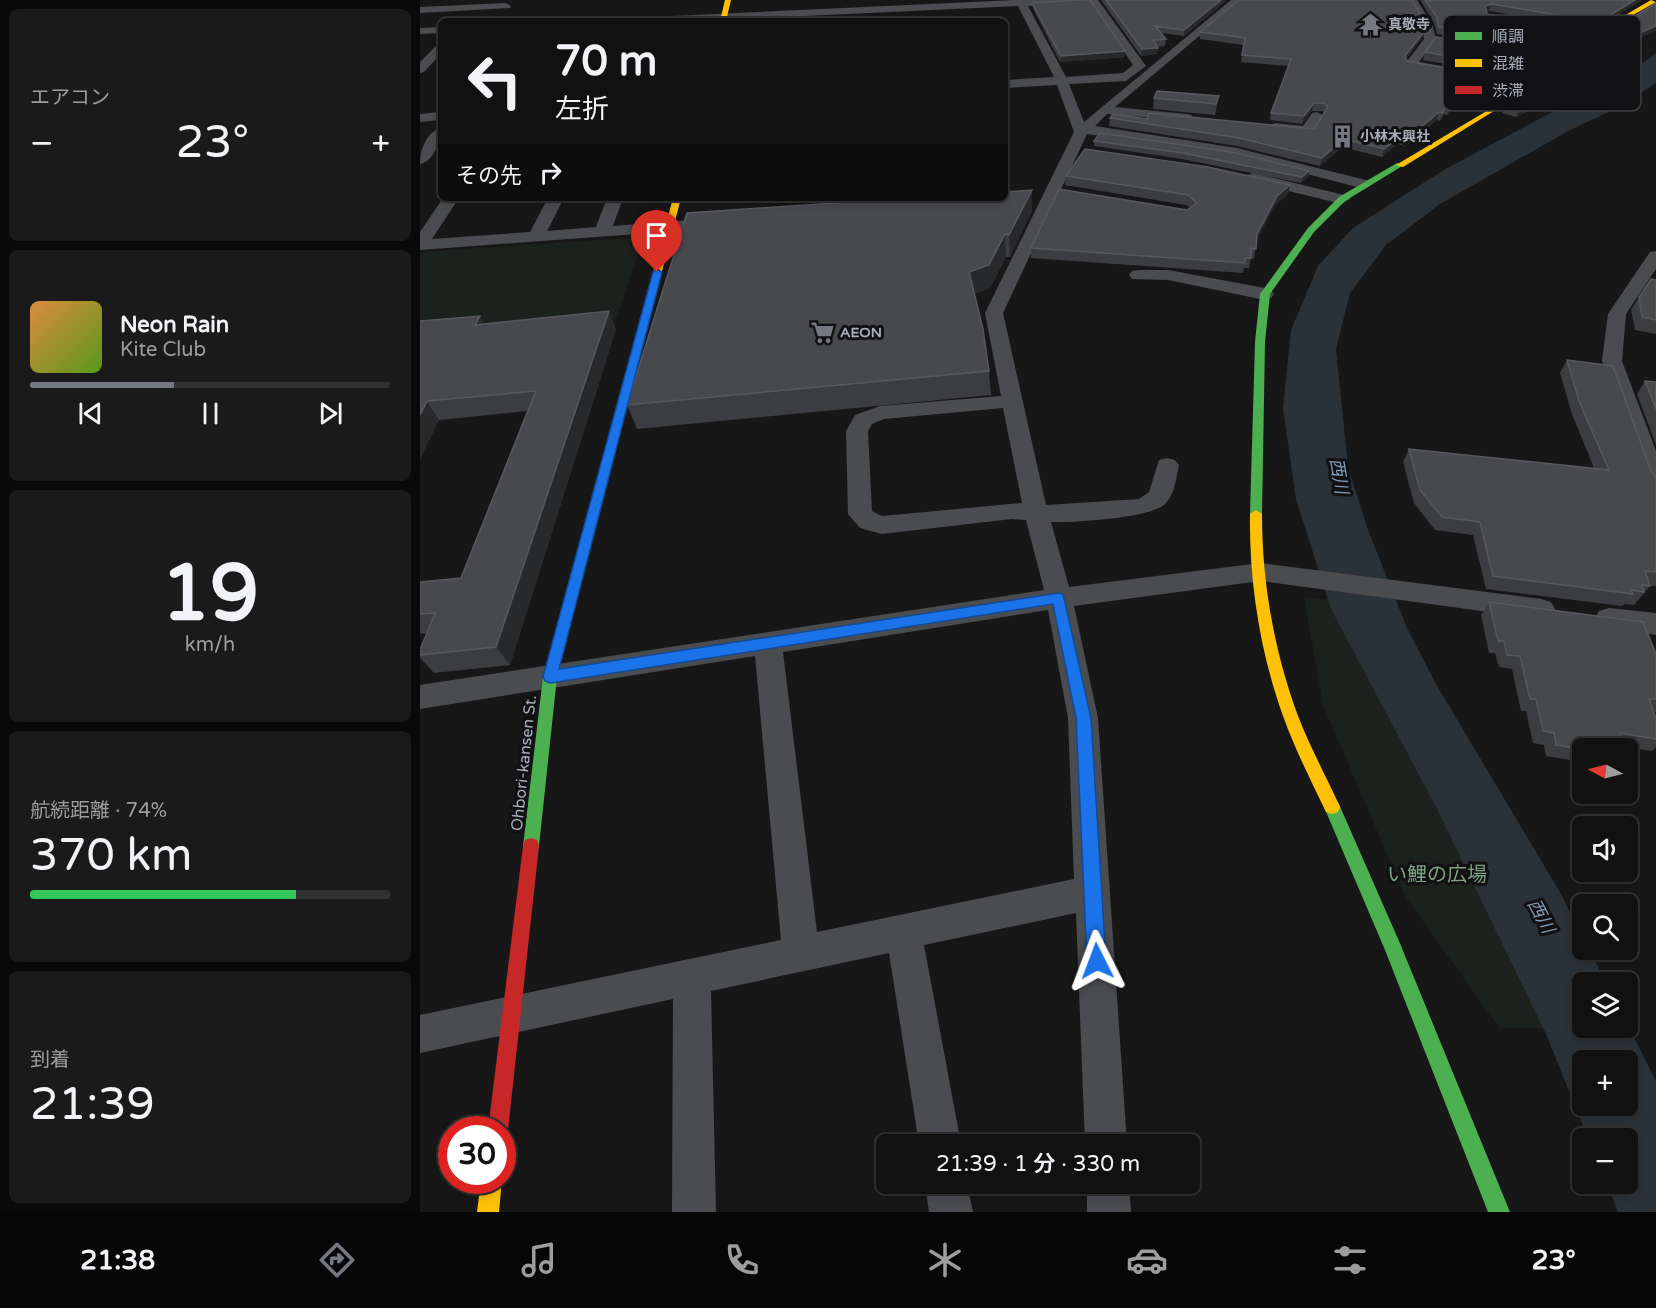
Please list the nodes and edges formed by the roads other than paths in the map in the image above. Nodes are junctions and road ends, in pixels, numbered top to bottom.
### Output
1 (728, 0) edge
2 (809, 0) edge
3 (1086, 0) edge
4 (1094, 0) edge
5 (1237, 0) edge
6 (1412, 0) edge
7 (1655, 0) edge
8 (1021, 2) edge
9 (945, 3) edge
10 (506, 6) dead end
11 (420, 10) edge
12 (878, 10) edge
13 (643, 15) edge
14 (1630, 15) edge
15 (807, 17) edge
16 (662, 18) edge
17 (723, 18) edge
18 (765, 18) edge
19 (950, 18) edge
20 (438, 30) edge
21 (420, 31) edge
22 (438, 49) edge
23 (420, 69) edge
24 (1443, 70) edge
25 (1134, 78) junction
26 (1061, 80) junction
27 (1008, 84) edge
28 (1104, 110) junction
29 (1490, 111) edge
30 (438, 116) edge
31 (1317, 116) edge
32 (420, 118) edge
33 (1204, 119) edge
34 (1260, 125) edge
35 (438, 136) edge
36 (1082, 141) junction
37 (420, 160) edge
38 (1233, 174) edge
39 (1365, 184) junction
40 (1342, 198) junction
41 (448, 201) edge
42 (554, 201) edge
43 (614, 201) edge
44 (676, 201) edge
45 (740, 222) edge
46 (669, 227) junction
47 (602, 232) junction
48 (536, 236) junction
49 (420, 244) edge
50 (1656, 256) edge
51 (1138, 275) dead end
52 (1265, 294) junction
53 (1012, 401) junction
54 (1167, 465) dead end
55 (1656, 483) edge
56 (1036, 513) junction
57 (1260, 572) junction
58 (1059, 598) junction
59 (1656, 624) edge
60 (768, 643) junction
61 (550, 677) junction
62 (420, 697) edge
63 (1094, 892) junction
64 (904, 932) junction
65 (801, 954) junction
66 (692, 977) junction
67 (512, 1015) junction
68 (420, 1034) edge
69 (500, 1116) edge
70 (938, 1134) edge
71 (1106, 1134) edge
72 (490, 1194) edge
73 (948, 1194) edge
74 (1108, 1194) edge
75 (488, 1212) edge
76 (694, 1212) edge
77 (951, 1212) edge
78 (1109, 1212) edge
79 (1499, 1212) edge

1 - 17 street
2 - 15 street
3 - 8 street
4 - 25 street
5 - 25 street
6 - 24 street
7 - 14 street
8 - 9 street
8 - 26 street
9 - 12 street
9 - 19 street
10 - 11 street
12 - 15 street
13 - 16 street
15 - 18 street
20 - 21 street
22 - 23 street
25 - 26 street
25 - 28 street
26 - 27 street
26 - 36 street
28 - 33 street
28 - 36 street
29 - 39 street
30 - 32 street
31 - 34 street
35 - 37 street
36 - 39 street
36 - 53 street
38 - 40 street
39 - 40 street
40 - 52 street
41 - 49 street
42 - 48 street
43 - 47 street
44 - 46 street, Ohbori-kansen St.
45 - 46 street
46 - 47 street
46 - 61 street, Ohbori-kansen St.
47 - 48 street
48 - 49 street
50 - 55 street
51 - 52 street
52 - 57 street
53 - 56 street
53 - 56 street
54 - 56 street
56 - 58 street
57 - 58 street
57 - 59 street
57 - 79 street
58 - 60 street
58 - 63 street
60 - 61 street
60 - 65 street
61 - 62 street
61 - 67 street, Ohbori-kansen St.
63 - 64 street
63 - 71 street
64 - 65 street
64 - 70 street
65 - 66 street
66 - 67 street
66 - 76 street
67 - 68 street
67 - 69 street, Ohbori-kansen St.
72 - 75 street
73 - 77 street
74 - 78 street

